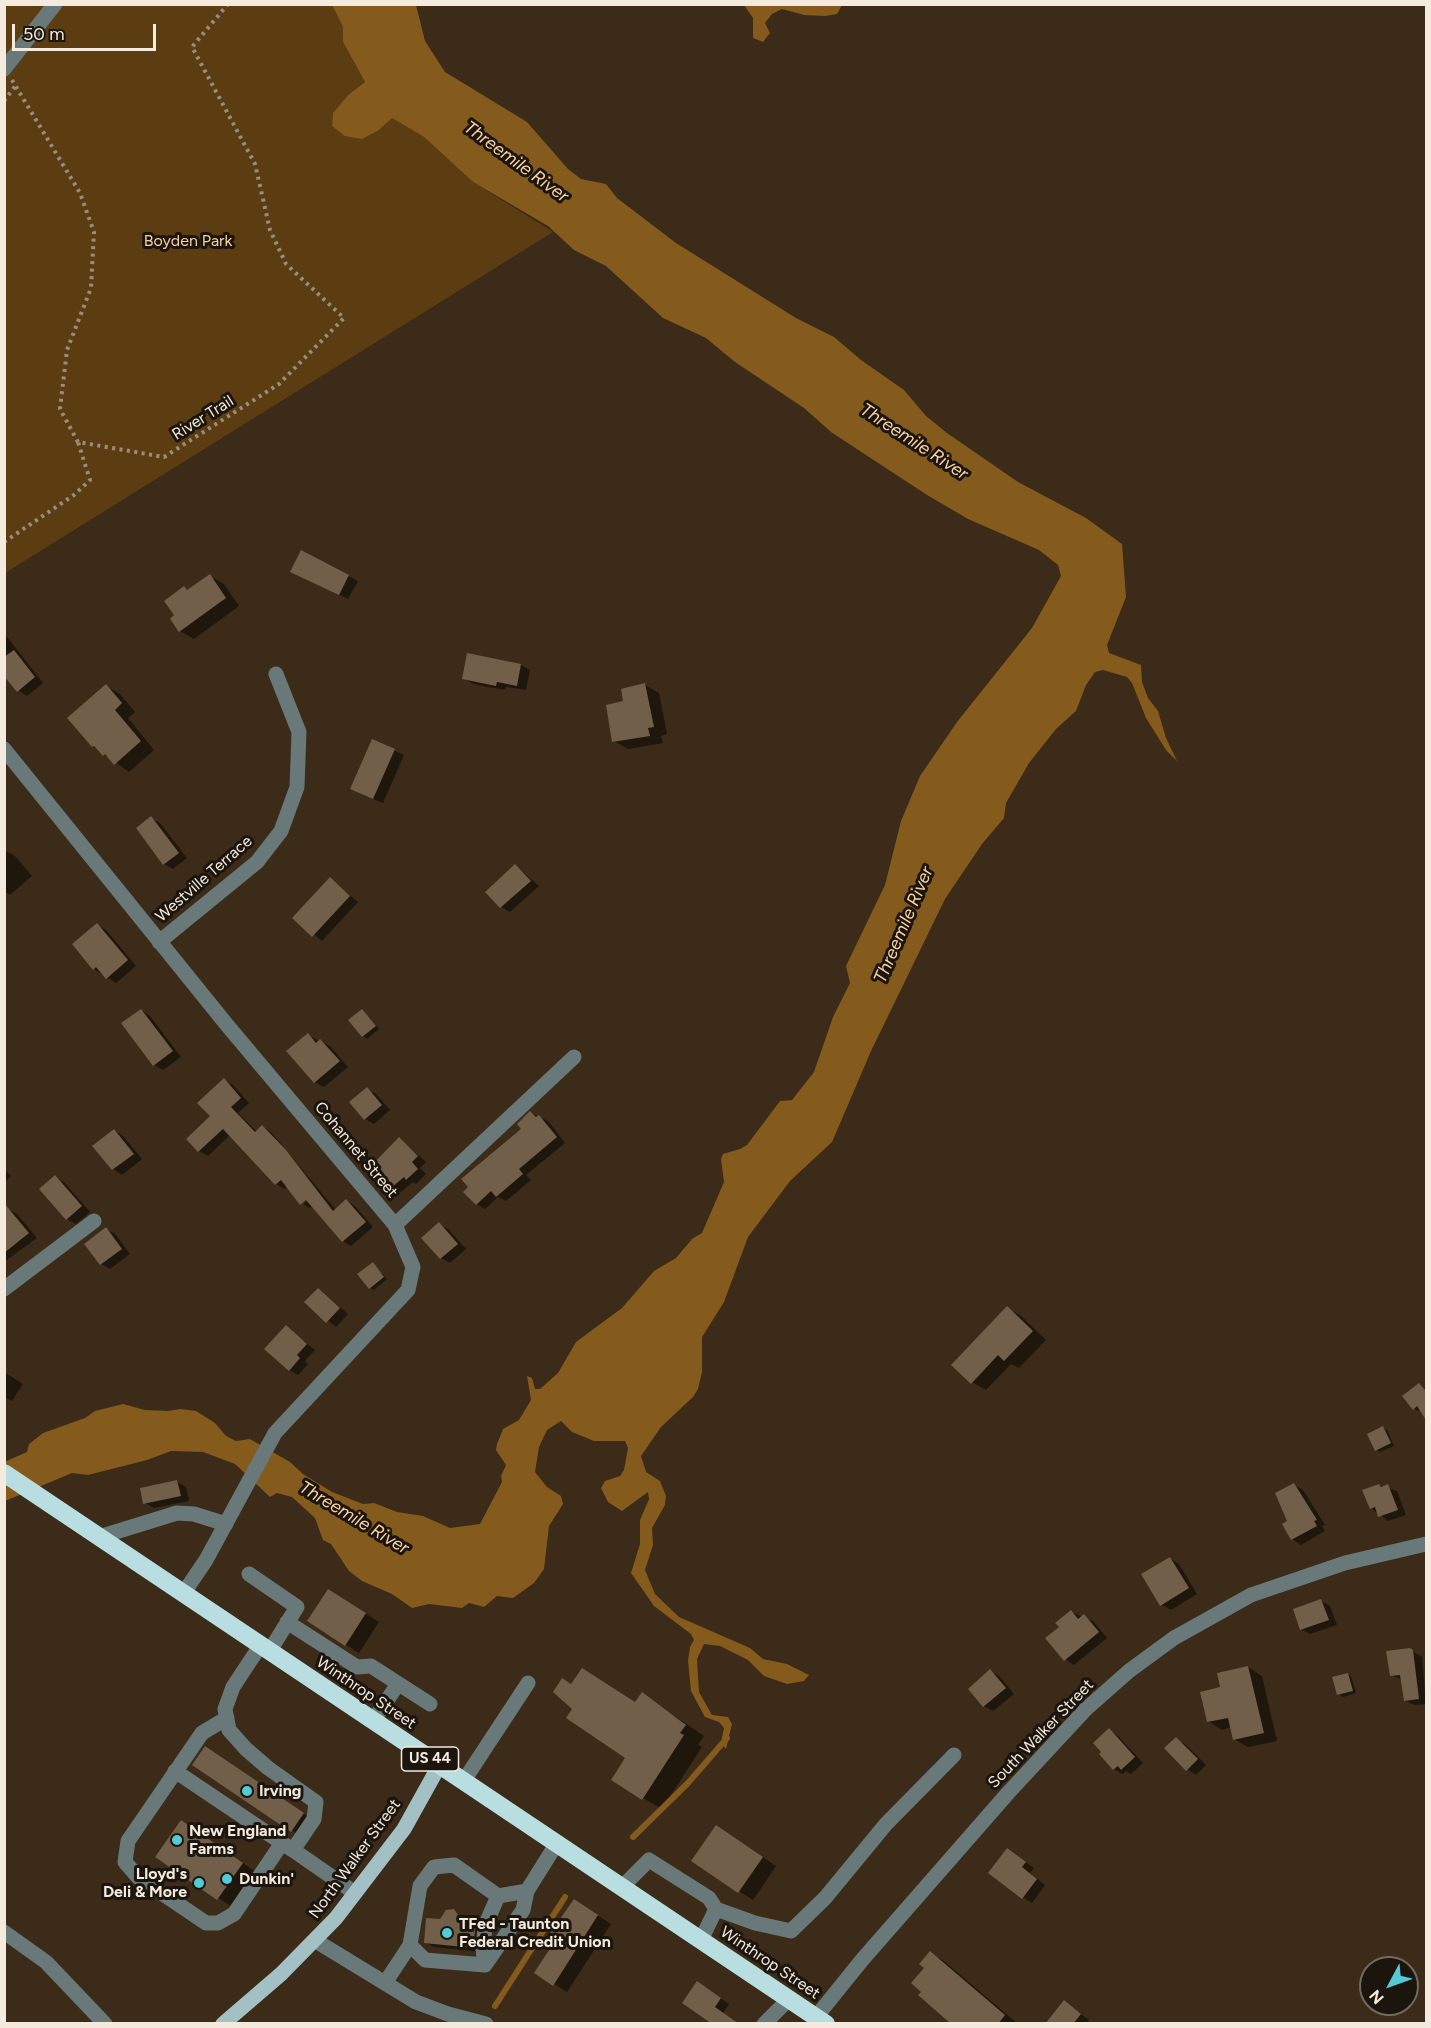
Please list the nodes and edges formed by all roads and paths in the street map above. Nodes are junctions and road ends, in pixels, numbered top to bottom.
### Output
1 (55, 4) edge
2 (228, 4) edge
3 (5, 69) edge
4 (16, 85) junction
5 (4, 101) edge
6 (78, 442) junction
7 (4, 542) edge
8 (276, 674) dead end
9 (4, 749) edge
10 (159, 942) junction
11 (574, 1057) dead end
12 (94, 1221) dead end
13 (395, 1225) junction
14 (4, 1289) edge
15 (4, 1473) edge
16 (226, 1524) junction
17 (99, 1537) junction
18 (1426, 1544) edge
19 (249, 1574) dead end
20 (183, 1594) junction
21 (287, 1622) junction
22 (264, 1648) junction
23 (528, 1683) dead end
24 (398, 1684) junction
25 (430, 1704) dead end
26 (227, 1718) junction
27 (373, 1721) junction
28 (954, 1755) dead end
29 (439, 1766) junction
30 (175, 1771) junction
31 (463, 1782) junction
32 (557, 1843) junction
33 (288, 1847) junction
34 (622, 1887) junction
35 (527, 1891) junction
36 (355, 1893) junction
37 (498, 1896) junction
38 (716, 1909) junction
39 (4, 1932) edge
40 (701, 1940) junction
41 (316, 1941) junction
42 (410, 1945) junction
43 (485, 1965) junction
44 (385, 1983) junction
45 (789, 1999) junction
46 (821, 2020) edge
47 (105, 2024) edge
48 (224, 2024) edge
49 (486, 2024) edge
50 (764, 2024) edge

1 - 3 street
2 - 6 path, River Trail
3 - 4 path
4 - 5 path
4 - 6 path
6 - 7 path
8 - 10 street, Westville Terrace
9 - 10 street, Cohannet Street
10 - 13 street, Cohannet Street
11 - 13 street
12 - 14 street
13 - 16 street, Cohannet Street
15 - 17 highway, Winthrop Street / US 44
16 - 17 street
16 - 20 street, Cohannet Street
17 - 20 highway, Winthrop Street / US 44
18 - 46 street, South Walker Street
19 - 21 street
20 - 22 highway, Winthrop Street / US 44
21 - 22 street
21 - 24 street
22 - 26 street
22 - 27 highway, Winthrop Street / US 44
23 - 31 street
24 - 25 street
24 - 27 street
26 - 30 street
26 - 33 street
27 - 29 highway, Winthrop Street / US 44
28 - 38 street
29 - 31 highway, Winthrop Street / US 44
29 - 36 main road, North Walker Street
30 - 33 street
30 - 33 street
31 - 32 highway, Winthrop Street / US 44
32 - 34 highway, Winthrop Street / US 44
32 - 35 street
33 - 36 street
34 - 38 street
34 - 40 highway, Winthrop Street / US 44
35 - 37 street
35 - 43 street
36 - 41 main road, North Walker Street
37 - 42 street
37 - 43 street
38 - 40 street
39 - 47 street
40 - 45 highway, Winthrop Street / US 44
41 - 44 street, North Walker Street
41 - 48 main road, North Walker Street
42 - 43 street
42 - 44 street
44 - 49 street, North Walker Street
45 - 46 highway, Winthrop Street / US 44
45 - 50 street

